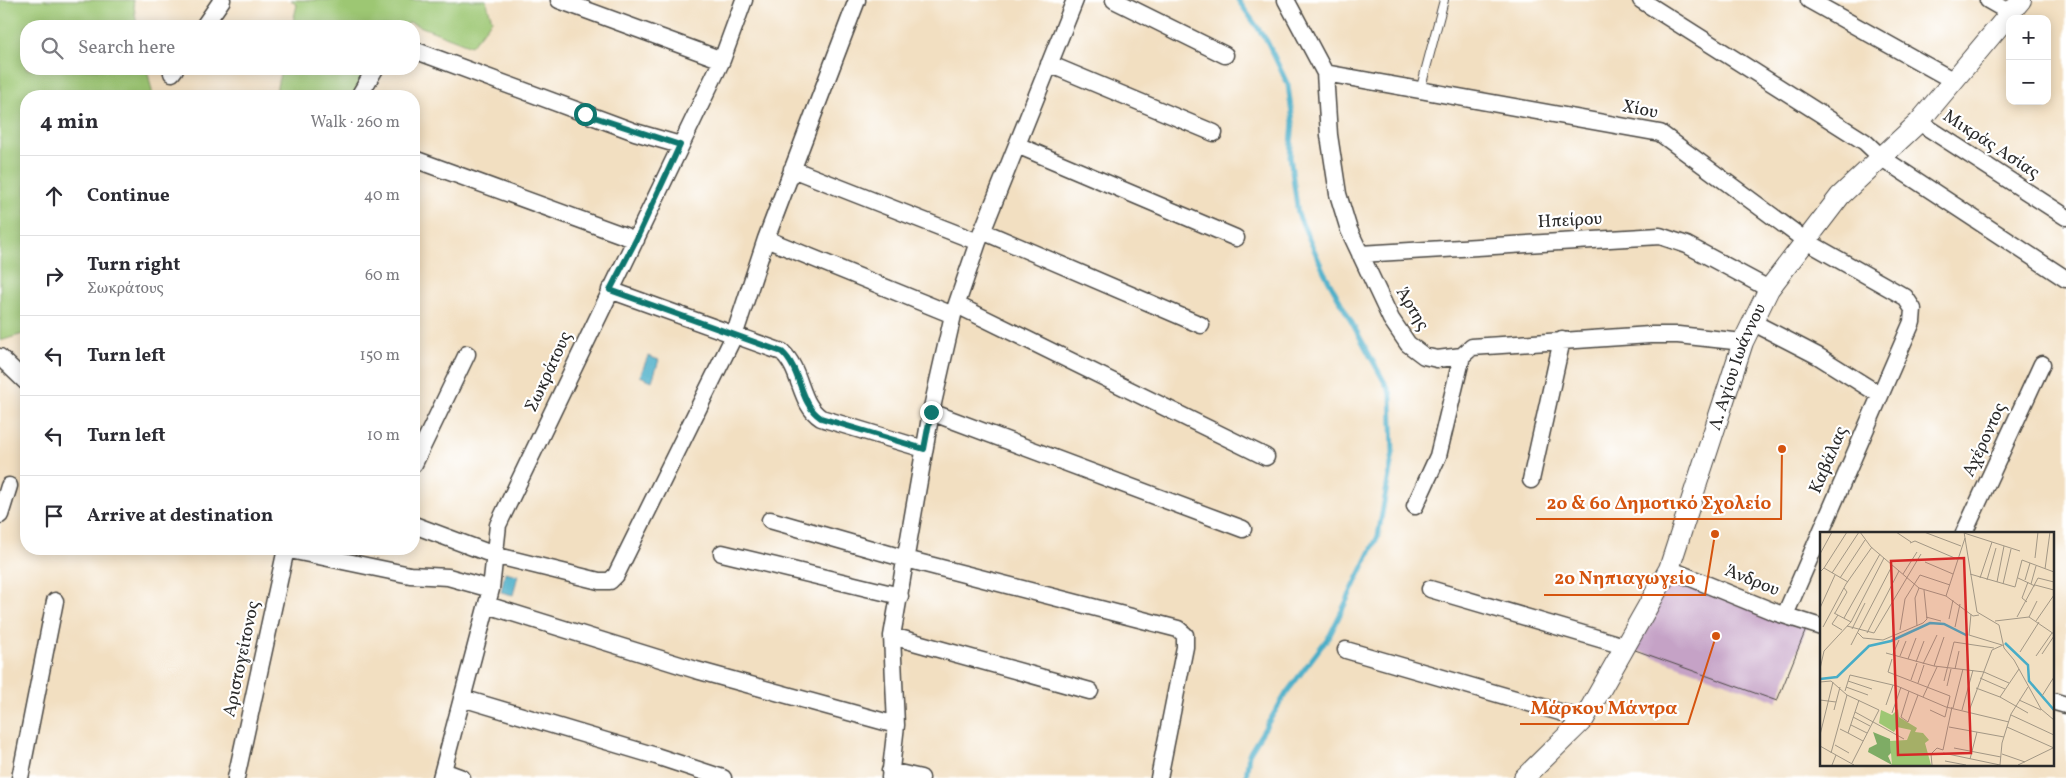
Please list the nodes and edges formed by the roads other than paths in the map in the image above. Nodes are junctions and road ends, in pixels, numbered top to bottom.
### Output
1 (222, 0) edge
2 (559, 0) edge
3 (744, 0) edge
4 (858, 0) edge
5 (1075, 0) edge
6 (1114, 0) edge
7 (1286, 0) edge
8 (1444, 0) edge
9 (1641, 0) edge
10 (1808, 0) edge
11 (1988, 0) edge
12 (2015, 6) edge
13 (208, 20) edge
14 (420, 52) edge
15 (1225, 55) dead end
16 (722, 60) junction
17 (1049, 64) junction
18 (1325, 72) junction
19 (372, 75) edge
20 (1954, 81) junction
21 (363, 90) edge
22 (1420, 91) junction
23 (1919, 122) junction
24 (1214, 133) dead end
25 (680, 145) junction
26 (1017, 145) junction
27 (1882, 158) junction
28 (420, 161) edge
29 (792, 169) junction
30 (2066, 217) edge
31 (980, 237) junction
32 (1236, 238) dead end
33 (766, 239) junction
34 (636, 240) junction
35 (1806, 240) junction
36 (1360, 254) junction
37 (2066, 279) edge
38 (1769, 289) junction
39 (610, 290) junction
40 (955, 310) junction
41 (1752, 322) junction
42 (1912, 322) joint
43 (1200, 325) dead end
44 (734, 336) junction
45 (1562, 340) junction
46 (1743, 342) junction
47 (467, 354) dead end
48 (1462, 356) junction
49 (4, 360) edge
50 (2042, 364) dead end
51 (20, 376) edge
52 (1880, 395) junction
53 (931, 412) junction
54 (924, 449) junction
55 (420, 452) edge
56 (1266, 456) dead end
57 (1531, 480) dead end
58 (9, 486) dead end
59 (1415, 506) dead end
60 (0, 515) edge
61 (770, 520) dead end
62 (420, 527) edge
63 (1243, 529) dead end
64 (1821, 532) edge
65 (1964, 532) edge
66 (1820, 534) edge
67 (722, 552) dead end
68 (285, 555) edge
69 (315, 555) edge
70 (494, 555) junction
71 (906, 558) junction
72 (1669, 570) junction
73 (491, 589) junction
74 (1430, 589) dead end
75 (900, 596) junction
76 (55, 601) dead end
77 (487, 605) junction
78 (1785, 615) junction
79 (1820, 627) edge
80 (892, 636) junction
81 (1624, 646) junction
82 (1346, 650) dead end
83 (1090, 691) dead end
84 (462, 698) junction
85 (1584, 719) junction
86 (896, 725) junction
87 (890, 774) edge
88 (442, 775) edge
89 (20, 778) edge
90 (236, 778) edge
91 (462, 778) edge
92 (722, 778) edge
93 (921, 778) edge
94 (1159, 778) edge
95 (1524, 778) edge

1 - 13 street
2 - 16 street
3 - 16 street, Σωκράτους
4 - 29 street
5 - 17 street
6 - 15 street
7 - 18 street, Άρτης
8 - 22 lane
9 - 27 street
10 - 20 street
11 - 12 street
12 - 20 street, Λ. Αγίου Ιωάννου
14 - 25 street
16 - 25 street, Σωκράτους
17 - 24 street
17 - 26 street
18 - 22 street, Χίου
18 - 36 street, Άρτης
19 - 21 street
20 - 23 street, Λ. Αγίου Ιωάννου
22 - 35 street, Χίου
23 - 27 street, Λ. Αγίου Ιωάννου
23 - 30 street, Μικράς Ασίας
25 - 34 street, Σωκράτους
26 - 31 street
26 - 32 street
27 - 35 street, Λ. Αγίου Ιωάννου
27 - 37 street
28 - 34 street
29 - 31 street
29 - 33 street
31 - 40 street
31 - 43 street
33 - 40 street
33 - 44 street
34 - 39 street, Σωκράτους
35 - 38 street, Λ. Αγίου Ιωάννου
35 - 42 street, Χίου
36 - 38 street, Ηπείρου
36 - 48 street, Άρτης
38 - 41 street, Λ. Αγίου Ιωάννου
39 - 44 street
39 - 70 street, Σωκράτους
40 - 53 street
40 - 56 street
41 - 46 street, Λ. Αγίου Ιωάννου
41 - 52 street
42 - 52 street, Καβάλας
44 - 54 street
44 - 70 street
45 - 46 street, Άρτης
45 - 48 street, Άρτης
45 - 57 street
46 - 72 street, Λ. Αγίου Ιωάννου
47 - 55 street
48 - 59 street
49 - 51 street
50 - 65 street, Αχέροντος
52 - 64 street, Καβάλας
53 - 54 street
53 - 63 street
54 - 71 street
58 - 60 street
61 - 71 street
62 - 70 street
66 - 78 street, Καβάλας
67 - 75 street
68 - 90 street, Αριστογείτονος
69 - 73 street
70 - 73 street, Σωκράτους
71 - 75 street
71 - 94 street
72 - 78 street, Άνδρου
72 - 81 street, Λ. Αγίου Ιωάννου
73 - 77 street, Σωκράτους
74 - 81 street
75 - 80 street
76 - 89 street
77 - 84 street, Σωκράτους
77 - 86 street
78 - 79 street, Άνδρου
80 - 83 street
80 - 86 street
81 - 85 street, Λ. Αγίου Ιωάννου
82 - 85 street
84 - 88 street, Σωκράτους
84 - 92 street
85 - 95 street, Λ. Αγίου Ιωάννου
86 - 87 street
87 - 93 street
88 - 91 street

